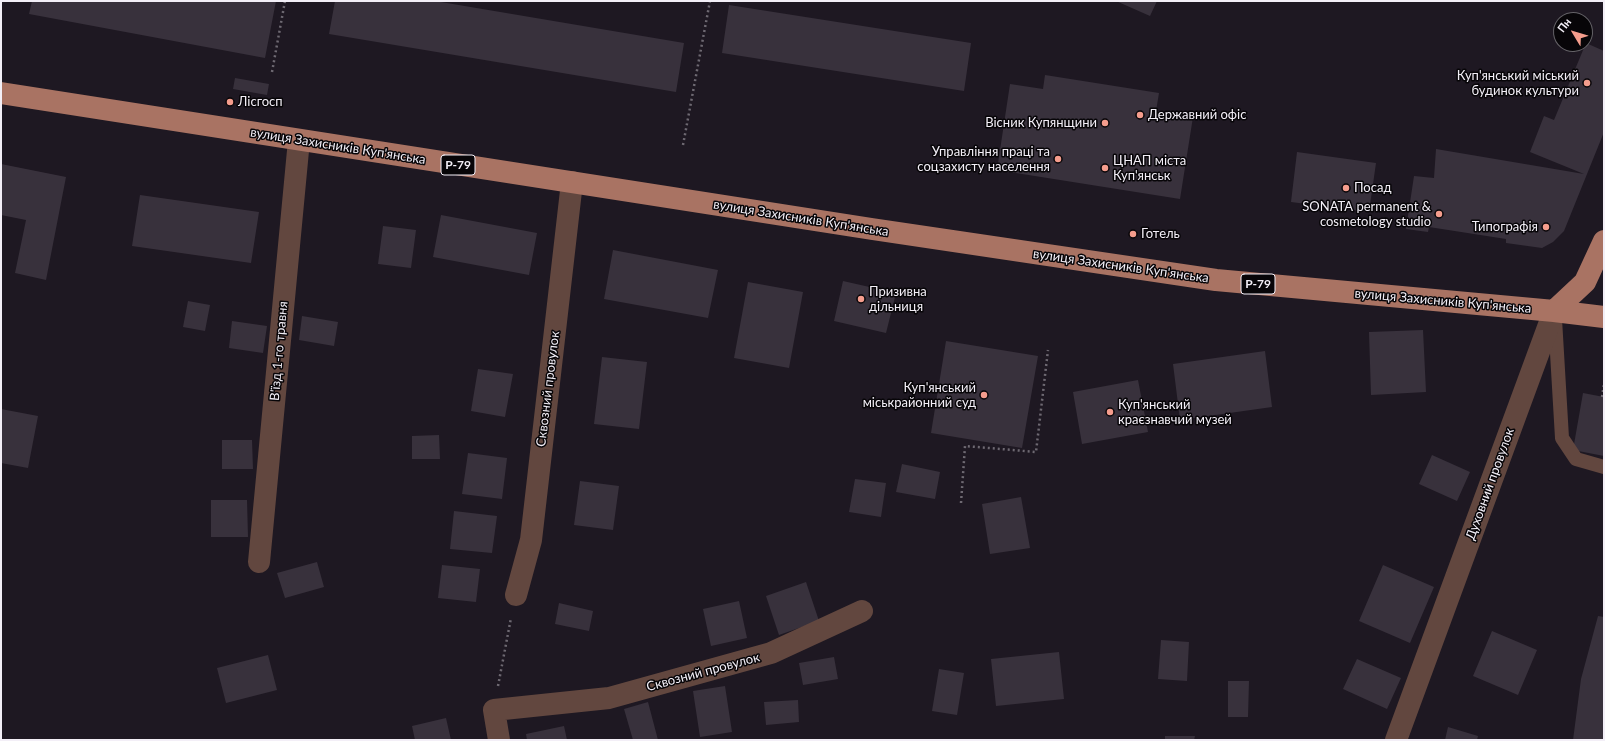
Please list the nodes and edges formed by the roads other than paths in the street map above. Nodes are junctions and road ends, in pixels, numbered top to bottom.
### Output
1 (1, 93) edge
2 (299, 140) junction
3 (572, 182) junction
4 (1604, 241) edge
5 (1554, 311) junction
6 (1604, 317) edge
7 (1604, 467) edge
8 (260, 562) dead end
9 (516, 594) road end
10 (862, 611) dead end
11 (499, 740) edge
12 (1396, 740) edge

1 - 2 main road, вулиця Захисників Куп'янська / Р-79
2 - 3 main road, вулиця Захисників Куп'янська / Р-79
2 - 8 street, В'їзд 1-го травня
3 - 5 main road, вулиця Захисників Куп'янська / Р-79
3 - 9 street, Сквозний провулок
4 - 5 main road, Духовний провулок
5 - 6 main road, вулиця Захисників Куп'янська / Р-79
5 - 7 lane
5 - 12 street, Духовний провулок
10 - 11 street, Сквозний провулок

